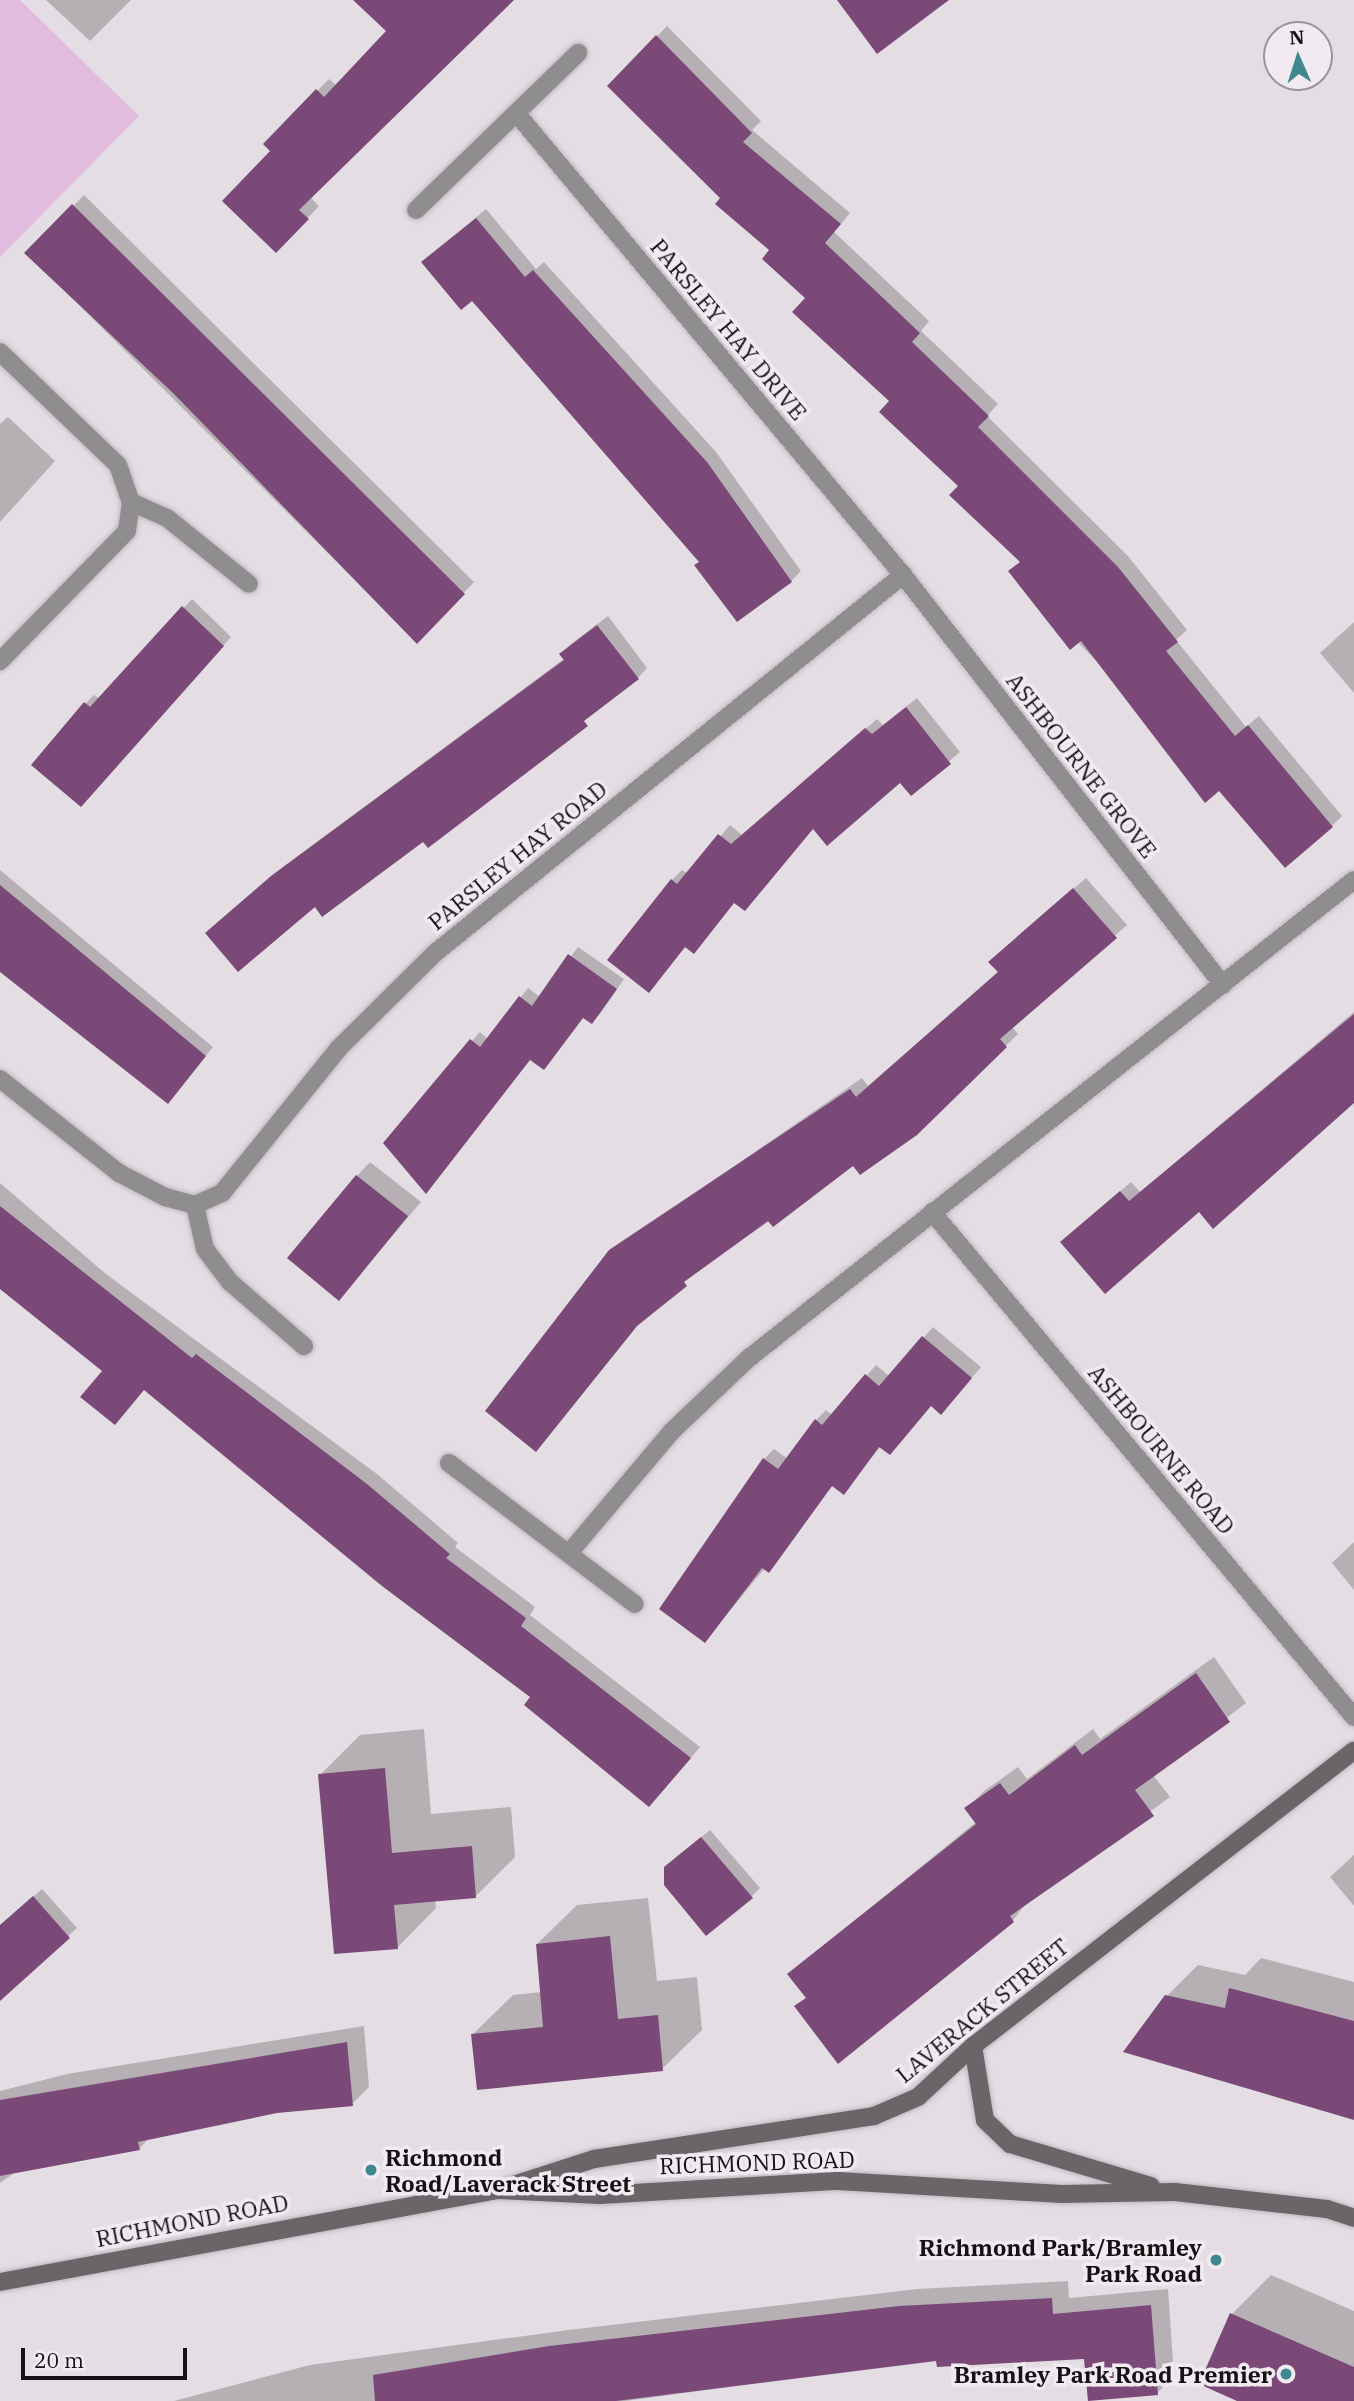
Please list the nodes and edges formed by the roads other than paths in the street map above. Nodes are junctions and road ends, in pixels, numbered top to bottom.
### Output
1 (578, 54) dead end
2 (517, 114) junction
3 (416, 210) dead end
4 (0, 352) edge
5 (131, 502) junction
6 (903, 575) junction
7 (249, 584) dead end
8 (0, 661) edge
9 (1354, 880) edge
10 (1223, 985) junction
11 (0, 1079) edge
12 (195, 1205) junction
13 (932, 1212) junction
14 (304, 1346) dead end
15 (449, 1463) dead end
16 (569, 1553) junction
17 (635, 1604) dead end
18 (1354, 1717) edge
19 (1354, 1749) edge
20 (973, 2046) junction
21 (497, 2190) junction
22 (1175, 2192) junction
23 (1354, 2218) edge
24 (0, 2282) edge

1 - 2 street
2 - 3 street
2 - 6 street, PARSLEY HAY DRIVE
4 - 5 street
5 - 7 street
5 - 8 street
6 - 10 street, ASHBOURNE GROVE
6 - 12 street, PARSLEY HAY ROAD
9 - 10 street
10 - 13 street
11 - 12 street
12 - 14 street
13 - 16 street
13 - 18 street, ASHBOURNE ROAD
15 - 16 street
16 - 17 street
19 - 20 main road, LAVERACK STREET
20 - 21 main road, LAVERACK STREET
20 - 22 main road
21 - 22 main road, RICHMOND ROAD
21 - 24 main road, RICHMOND ROAD
22 - 23 main road, RICHMOND ROAD

